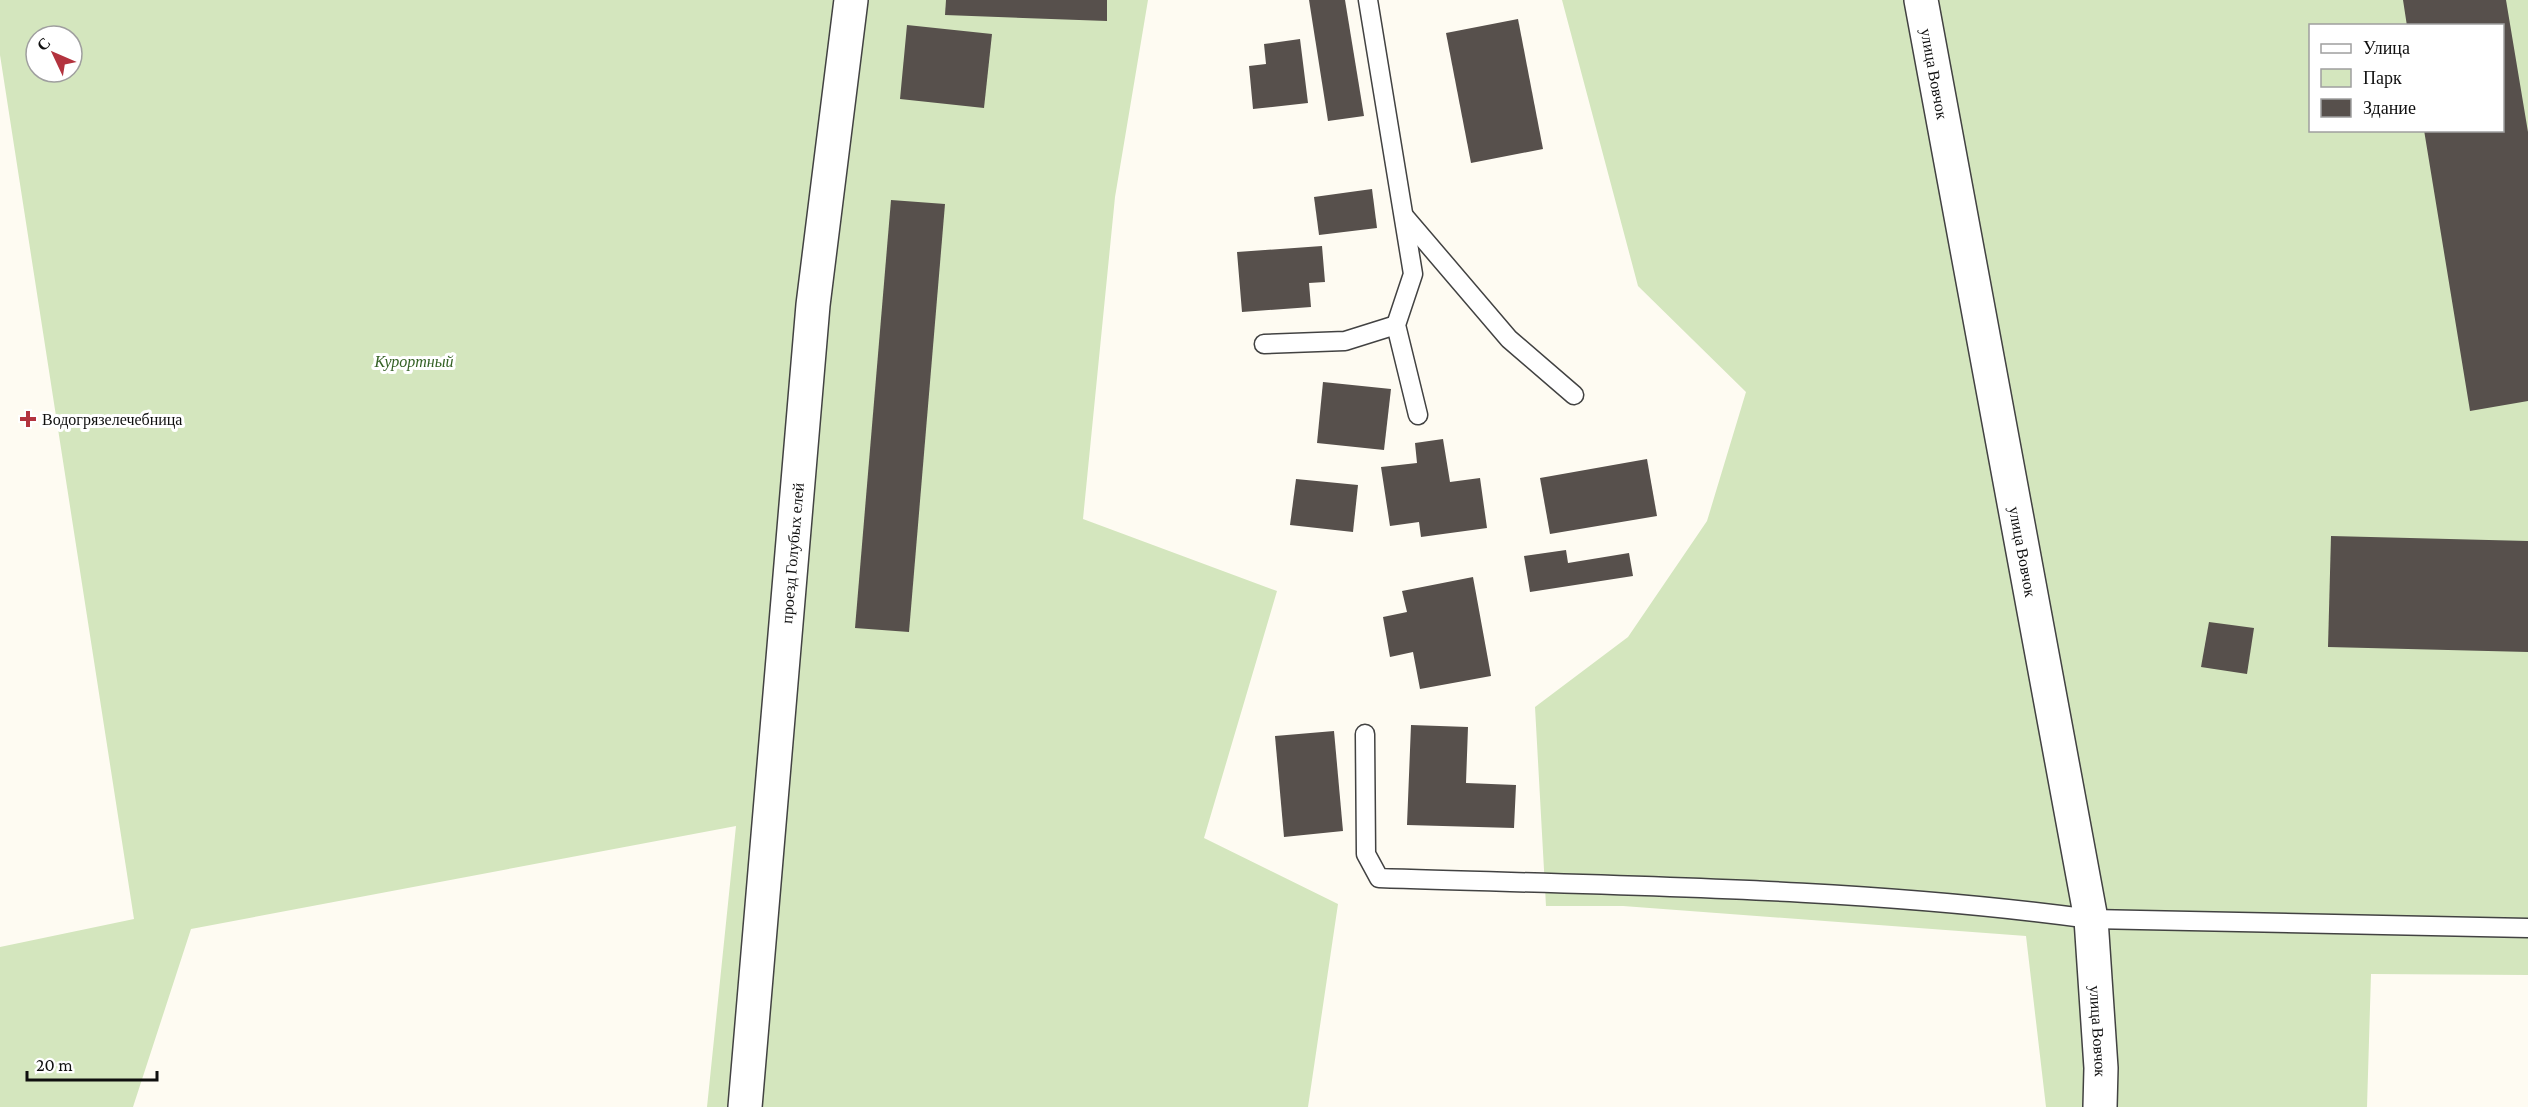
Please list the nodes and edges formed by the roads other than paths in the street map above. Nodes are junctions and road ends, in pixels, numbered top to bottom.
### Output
1 (850, 0) edge
2 (1368, 0) edge
3 (1921, 0) edge
4 (1403, 215) junction
5 (1396, 325) junction
6 (1264, 344) dead end
7 (1574, 395) dead end
8 (1418, 415) dead end
9 (1365, 734) dead end
10 (2091, 919) junction
11 (2528, 928) edge
12 (745, 1107) edge
13 (2100, 1107) edge

1 - 12 street, проезд Голубых елей
2 - 4 lane
3 - 10 street, улица Вовчок
4 - 5 lane
4 - 7 lane
5 - 6 lane
5 - 8 lane
9 - 10 lane
10 - 11 lane
10 - 13 street, улица Вовчок

